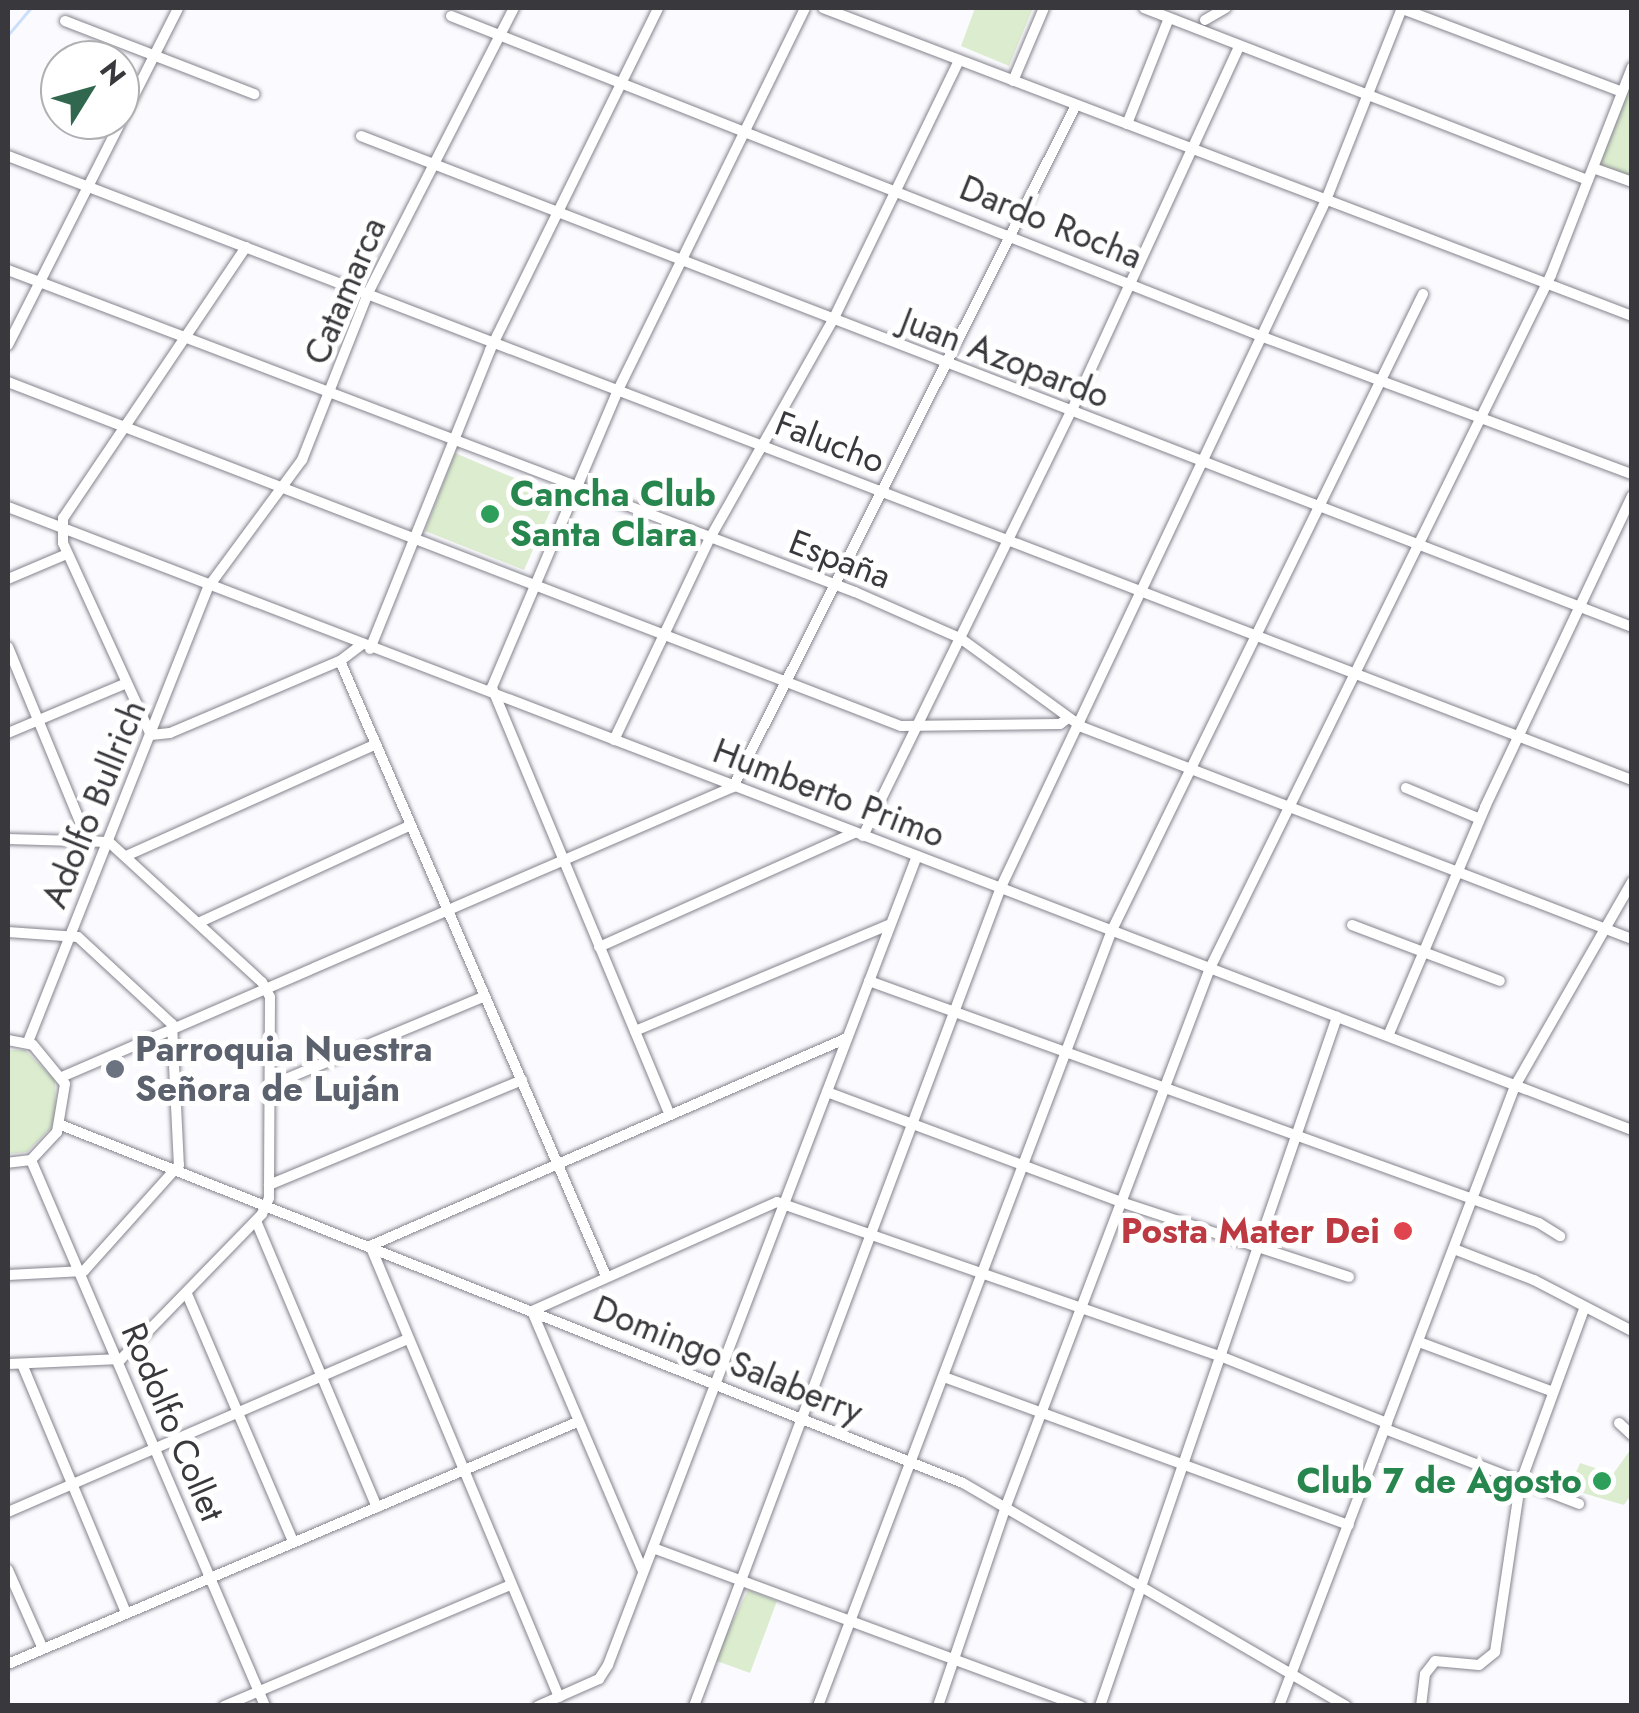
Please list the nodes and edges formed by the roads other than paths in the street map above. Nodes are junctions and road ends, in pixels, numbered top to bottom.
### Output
1 (178, 8) edge
2 (514, 8) edge
3 (658, 8) edge
4 (806, 8) edge
5 (823, 8) edge
6 (1044, 8) edge
7 (1144, 8) edge
8 (1226, 8) edge
9 (1401, 8) edge
10 (451, 16) dead end
11 (1169, 18) junction
12 (1203, 19) edge
13 (65, 21) dead end
14 (500, 37) junction
15 (1239, 46) junction
16 (153, 57) junction
17 (959, 60) junction
18 (1632, 67) edge
19 (1013, 81) junction
20 (620, 85) junction
21 (1622, 92) junction
22 (254, 94) dead end
23 (1368, 95) junction
24 (1076, 106) junction
25 (1127, 124) junction
26 (744, 133) junction
27 (361, 136) dead end
28 (1194, 150) junction
29 (8, 156) edge
30 (434, 164) junction
31 (1591, 174) junction
32 (1632, 182) edge
33 (88, 187) junction
34 (896, 189) junction
35 (1326, 200) junction
36 (558, 213) junction
37 (1010, 235) junction
38 (246, 248) junction
39 (681, 260) junction
40 (8, 270) edge
41 (38, 282) junction
42 (1546, 283) junction
43 (1131, 284) junction
44 (368, 293) junction
45 (1423, 294) dead end
46 (1632, 316) edge
47 (833, 320) junction
48 (1263, 337) junction
49 (183, 338) junction
50 (494, 342) junction
51 (8, 345) edge
52 (946, 364) junction
53 (1378, 377) junction
54 (8, 382) edge
55 (618, 390) junction
56 (332, 394) junction
57 (1071, 412) junction
58 (1480, 415) junction
59 (123, 427) junction
60 (454, 440) junction
61 (762, 446) junction
62 (1201, 464) junction
63 (1632, 474) edge
64 (283, 488) junction
65 (574, 488) junction
66 (883, 492) junction
67 (1632, 496) edge
68 (1314, 506) junction
69 (8, 508) edge
70 (61, 528) junction
71 (710, 538) junction
72 (415, 539) junction
73 (1008, 540) junction
74 (1418, 546) junction
75 (66, 554) junction
76 (8, 579) edge
77 (533, 585) junction
78 (210, 586) junction
79 (836, 586) junction
80 (1142, 591) junction
81 (1577, 607) junction
82 (1632, 627) edge
83 (1252, 634) junction
84 (664, 636) junction
85 (960, 638) junction
86 (8, 647) edge
87 (365, 647) junction
88 (340, 661) junction
89 (1354, 674) junction
90 (789, 683) junction
91 (122, 685) junction
92 (492, 694) junction
93 (39, 720) junction
94 (1073, 721) junction
95 (915, 729) junction
96 (8, 733) edge
97 (151, 735) junction
98 (1517, 738) junction
99 (614, 740) junction
100 (376, 744) junction
101 (1188, 767) junction
102 (1632, 780) edge
103 (733, 787) junction
104 (1406, 788) dead end
105 (1289, 806) junction
106 (1480, 819) junction
107 (412, 825) junction
108 (858, 835) junction
109 (8, 839) edge
110 (87, 839) junction
111 (109, 842) junction
112 (126, 856) junction
113 (917, 856) junction
114 (564, 863) junction
115 (1458, 871) junction
116 (1632, 882) edge
117 (1001, 887) junction
118 (450, 912) junction
119 (198, 922) junction
120 (1352, 924) dead end
121 (889, 926) junction
122 (1112, 930) junction
123 (1608, 930) junction
124 (8, 932) edge
125 (72, 934) junction
126 (1632, 939) edge
127 (598, 947) junction
128 (1423, 952) junction
129 (1210, 968) junction
130 (870, 981) junction
131 (1500, 981) dead end
132 (267, 989) junction
133 (485, 996) junction
134 (955, 1014) junction
135 (1337, 1017) junction
136 (175, 1028) junction
137 (635, 1031) junction
138 (1388, 1036) junction
139 (847, 1038) junction
140 (8, 1040) edge
141 (28, 1042) junction
142 (1065, 1053) junction
143 (64, 1076) junction
144 (522, 1080) junction
145 (269, 1086) junction
146 (1516, 1086) junction
147 (1164, 1088) junction
148 (826, 1092) junction
149 (669, 1113) junction
150 (61, 1125) junction
151 (912, 1126) junction
152 (1632, 1130) edge
153 (1296, 1136) junction
154 (30, 1160) junction
155 (556, 1162) junction
156 (8, 1163) edge
157 (1022, 1165) junction
158 (177, 1171) junction
159 (269, 1185) junction
160 (1472, 1201) junction
161 (786, 1202) junction
162 (1121, 1202) junction
163 (267, 1206) junction
164 (256, 1220) junction
165 (873, 1233) junction
166 (1560, 1236) dead end
167 (370, 1246) junction
168 (1257, 1249) junction
169 (1454, 1249) junction
170 (982, 1272) junction
171 (8, 1274) edge
172 (79, 1274) junction
173 (606, 1276) junction
174 (1349, 1277) dead end
175 (187, 1294) junction
176 (1081, 1306) junction
177 (1584, 1308) junction
178 (532, 1311) junction
179 (1632, 1331) edge
180 (406, 1340) junction
181 (1419, 1342) junction
182 (1220, 1356) junction
183 (116, 1361) junction
184 (8, 1364) edge
185 (22, 1364) junction
186 (322, 1376) junction
187 (944, 1376) junction
188 (715, 1385) junction
189 (1551, 1391) junction
190 (1042, 1411) junction
191 (238, 1412) junction
192 (803, 1420) junction
193 (575, 1423) junction
194 (1619, 1423) dead end
195 (1386, 1426) junction
196 (1632, 1435) edge
197 (156, 1449) junction
198 (1184, 1461) junction
199 (912, 1462) junction
200 (462, 1471) junction
201 (1520, 1484) junction
202 (71, 1485) junction
203 (1579, 1504) dead end
204 (377, 1506) junction
205 (1006, 1506) junction
206 (8, 1512) edge
207 (1349, 1525) junction
208 (294, 1541) junction
209 (653, 1548) junction
210 (642, 1569) junction
211 (8, 1570) edge
212 (210, 1578) junction
213 (740, 1582) junction
214 (510, 1585) junction
215 (1141, 1585) junction
216 (126, 1613) junction
217 (849, 1624) junction
218 (43, 1649) junction
219 (954, 1660) junction
220 (8, 1664) edge
221 (1292, 1674) junction
222 (259, 1691) junction
223 (559, 1697) junction
224 (224, 1706) edge
225 (265, 1706) edge
226 (538, 1706) edge
227 (694, 1706) edge
228 (818, 1706) edge
229 (938, 1706) edge
230 (1082, 1706) edge
231 (1100, 1706) edge
232 (1278, 1706) edge
233 (1346, 1706) edge
234 (1421, 1706) edge

1 - 16 street
2 - 14 street, Catamarca
3 - 20 street
4 - 26 street
5 - 17 street
6 - 19 street
7 - 11 street
8 - 12 street
9 - 21 street
9 - 23 street
10 - 14 street, Dardo Rocha
11 - 12 street
11 - 25 street
12 - 15 street
13 - 16 street
14 - 20 street, Dardo Rocha
14 - 30 street, Catamarca
15 - 23 street
15 - 28 street
16 - 22 street
16 - 33 street
17 - 19 street
17 - 34 street
18 - 21 street
19 - 24 street
20 - 26 street, Dardo Rocha
20 - 36 street
21 - 31 street
23 - 31 street
23 - 35 street
24 - 25 street
24 - 37 street
25 - 28 street
26 - 34 street, Dardo Rocha
26 - 39 street
27 - 30 street, Juan Azopardo
28 - 35 street
28 - 43 street
29 - 33 street, Falucho
30 - 36 street, Juan Azopardo
30 - 44 street, Catamarca
31 - 32 street
31 - 42 street
33 - 38 street, Falucho
33 - 41 street
34 - 37 street, Dardo Rocha
34 - 47 street
35 - 42 street
35 - 48 street
36 - 39 street, Juan Azopardo
36 - 50 street
37 - 43 street, Dardo Rocha
37 - 52 street
38 - 44 street, Falucho
38 - 49 street
39 - 47 street, Juan Azopardo
39 - 55 street
40 - 41 street, España
41 - 49 street, España
41 - 51 street
42 - 46 street
42 - 58 street
43 - 48 street, Dardo Rocha
43 - 57 street
44 - 50 street, Falucho
44 - 56 street, Catamarca
45 - 53 street
47 - 52 street, Juan Azopardo
47 - 61 street
48 - 53 street, Dardo Rocha
48 - 62 street
49 - 56 street, España
49 - 59 street
50 - 55 street, Falucho
50 - 60 street
52 - 57 street, Juan Azopardo
52 - 66 street
53 - 58 street, Dardo Rocha
53 - 68 street
54 - 59 street
55 - 61 street, Falucho
55 - 65 street
56 - 60 street, España
56 - 64 street, Catamarca
57 - 62 street, Juan Azopardo
57 - 73 street
58 - 63 street, Dardo Rocha
58 - 74 street
59 - 64 street
59 - 70 street
60 - 65 street, España
60 - 72 street
61 - 66 street, Falucho
61 - 71 street
62 - 68 street, Juan Azopardo
62 - 80 street
64 - 72 street
64 - 78 street, Catamarca
65 - 71 street, España
65 - 77 street
66 - 73 street, Falucho
66 - 79 street
67 - 81 street
68 - 74 street, Juan Azopardo
68 - 83 street
69 - 70 street, Humberto Primo
70 - 75 street
70 - 78 street, Humberto Primo
71 - 79 street, España
71 - 84 street
72 - 77 street
72 - 87 street
73 - 80 street, Falucho
73 - 85 street
74 - 81 street, Juan Azopardo
74 - 89 street
75 - 76 street
75 - 91 street
77 - 84 street
77 - 92 street
78 - 87 street, Humberto Primo
78 - 97 street, Adolfo Bullrich
79 - 85 street, España
79 - 90 street
80 - 83 street, Falucho
80 - 94 street
81 - 82 street, Juan Azopardo
81 - 98 street
83 - 89 street, Falucho
83 - 101 street
84 - 90 street
84 - 99 street
85 - 94 street, España
85 - 95 street
86 - 93 street
87 - 88 street
87 - 92 street, Humberto Primo
88 - 97 street
88 - 100 street
89 - 98 street, Falucho
89 - 105 street
90 - 95 street
90 - 103 street
91 - 93 street
91 - 97 street
92 - 99 street, Humberto Primo
92 - 114 street
93 - 96 street
93 - 110 street
94 - 95 street
94 - 101 street, España
94 - 117 street
95 - 108 street
97 - 111 street, Adolfo Bullrich
98 - 102 street, Falucho
98 - 106 street
99 - 103 street, Humberto Primo
100 - 107 street
100 - 112 street
101 - 105 street, España
101 - 122 street
103 - 108 street, Humberto Primo
103 - 114 street
104 - 106 street
105 - 115 street, España
105 - 129 street
106 - 115 street
107 - 118 street
107 - 119 street
108 - 113 street, Humberto Primo
108 - 127 street
109 - 110 street
110 - 111 street
111 - 112 street
111 - 125 street, Adolfo Bullrich
112 - 119 street
113 - 117 street, Humberto Primo
113 - 121 street
114 - 118 street
114 - 127 street
115 - 123 street, España
115 - 128 street
116 - 123 street
117 - 122 street, Humberto Primo
117 - 134 street
118 - 132 street
118 - 133 street
119 - 132 street
120 - 128 street
121 - 130 street
121 - 137 street
122 - 129 street, Humberto Primo
122 - 142 street
123 - 126 street, España
123 - 146 street
124 - 125 street
125 - 136 street
125 - 141 street, Adolfo Bullrich
127 - 137 street
128 - 131 street
128 - 138 street
129 - 135 street, Humberto Primo
129 - 147 street
130 - 134 street
130 - 139 street
132 - 136 street
132 - 145 street
133 - 144 street
133 - 145 street
134 - 142 street
134 - 151 street
135 - 138 street, Humberto Primo
135 - 153 street
136 - 143 street
136 - 158 street
137 - 149 street
138 - 146 street, Humberto Primo
139 - 148 street
139 - 149 street
140 - 141 street
141 - 143 street
142 - 147 street
142 - 157 street
143 - 150 street
144 - 155 street
144 - 159 street
145 - 159 street
146 - 152 street, Humberto Primo
146 - 160 street
147 - 153 street
147 - 162 street
148 - 151 street
148 - 161 street
149 - 155 street
150 - 154 street
150 - 158 street, Domingo Salaberry
151 - 157 street
151 - 165 street
153 - 160 street
153 - 168 street
154 - 156 street
154 - 172 street, Rodolfo Collet
155 - 167 street
155 - 173 street
157 - 162 street
157 - 170 street
158 - 163 street, Domingo Salaberry
158 - 172 street
159 - 163 street
160 - 166 street
160 - 169 street
161 - 165 street
161 - 173 street
161 - 188 street
162 - 168 street
162 - 176 street
163 - 164 street
163 - 167 street, Domingo Salaberry
164 - 175 street
164 - 186 street
165 - 170 street
165 - 192 street
167 - 178 street, Domingo Salaberry
167 - 180 street
168 - 174 street
168 - 182 street
169 - 177 street
169 - 181 street
170 - 176 street
170 - 187 street
171 - 172 street
172 - 183 street, Rodolfo Collet
173 - 178 street
175 - 183 street
175 - 191 street
176 - 182 street
176 - 190 street
177 - 179 street
177 - 189 street
178 - 188 street, Domingo Salaberry
178 - 193 street
180 - 186 street
180 - 200 street
181 - 189 street
181 - 195 street
182 - 195 street
182 - 198 street
183 - 185 street
183 - 197 street, Rodolfo Collet
184 - 185 street
185 - 202 street
186 - 191 street
186 - 204 street
187 - 190 street
187 - 199 street
188 - 192 street, Domingo Salaberry
188 - 209 street
189 - 201 street
190 - 198 street
190 - 205 street
191 - 197 street
191 - 208 street
192 - 199 street, Domingo Salaberry
192 - 213 street
193 - 200 street
193 - 210 street
194 - 196 street
195 - 201 street
195 - 207 street
197 - 202 street
197 - 212 street, Rodolfo Collet
198 - 207 street
198 - 215 street
199 - 205 street, Domingo Salaberry
199 - 217 street
200 - 204 street
200 - 214 street
201 - 203 street
201 - 234 street
202 - 206 street
202 - 216 street
204 - 208 street
205 - 215 street, Domingo Salaberry
205 - 219 street
207 - 221 street
208 - 212 street
209 - 210 street
209 - 213 street
210 - 223 street
211 - 218 street
212 - 216 street
212 - 222 street, Rodolfo Collet
213 - 217 street
213 - 227 street
214 - 222 street
214 - 223 street
215 - 221 street, Domingo Salaberry
215 - 231 street
216 - 218 street
217 - 219 street
217 - 228 street
218 - 220 street
219 - 229 street
219 - 230 street
221 - 232 street
221 - 233 street, Domingo Salaberry
222 - 224 street
222 - 225 street, Rodolfo Collet
223 - 226 street

